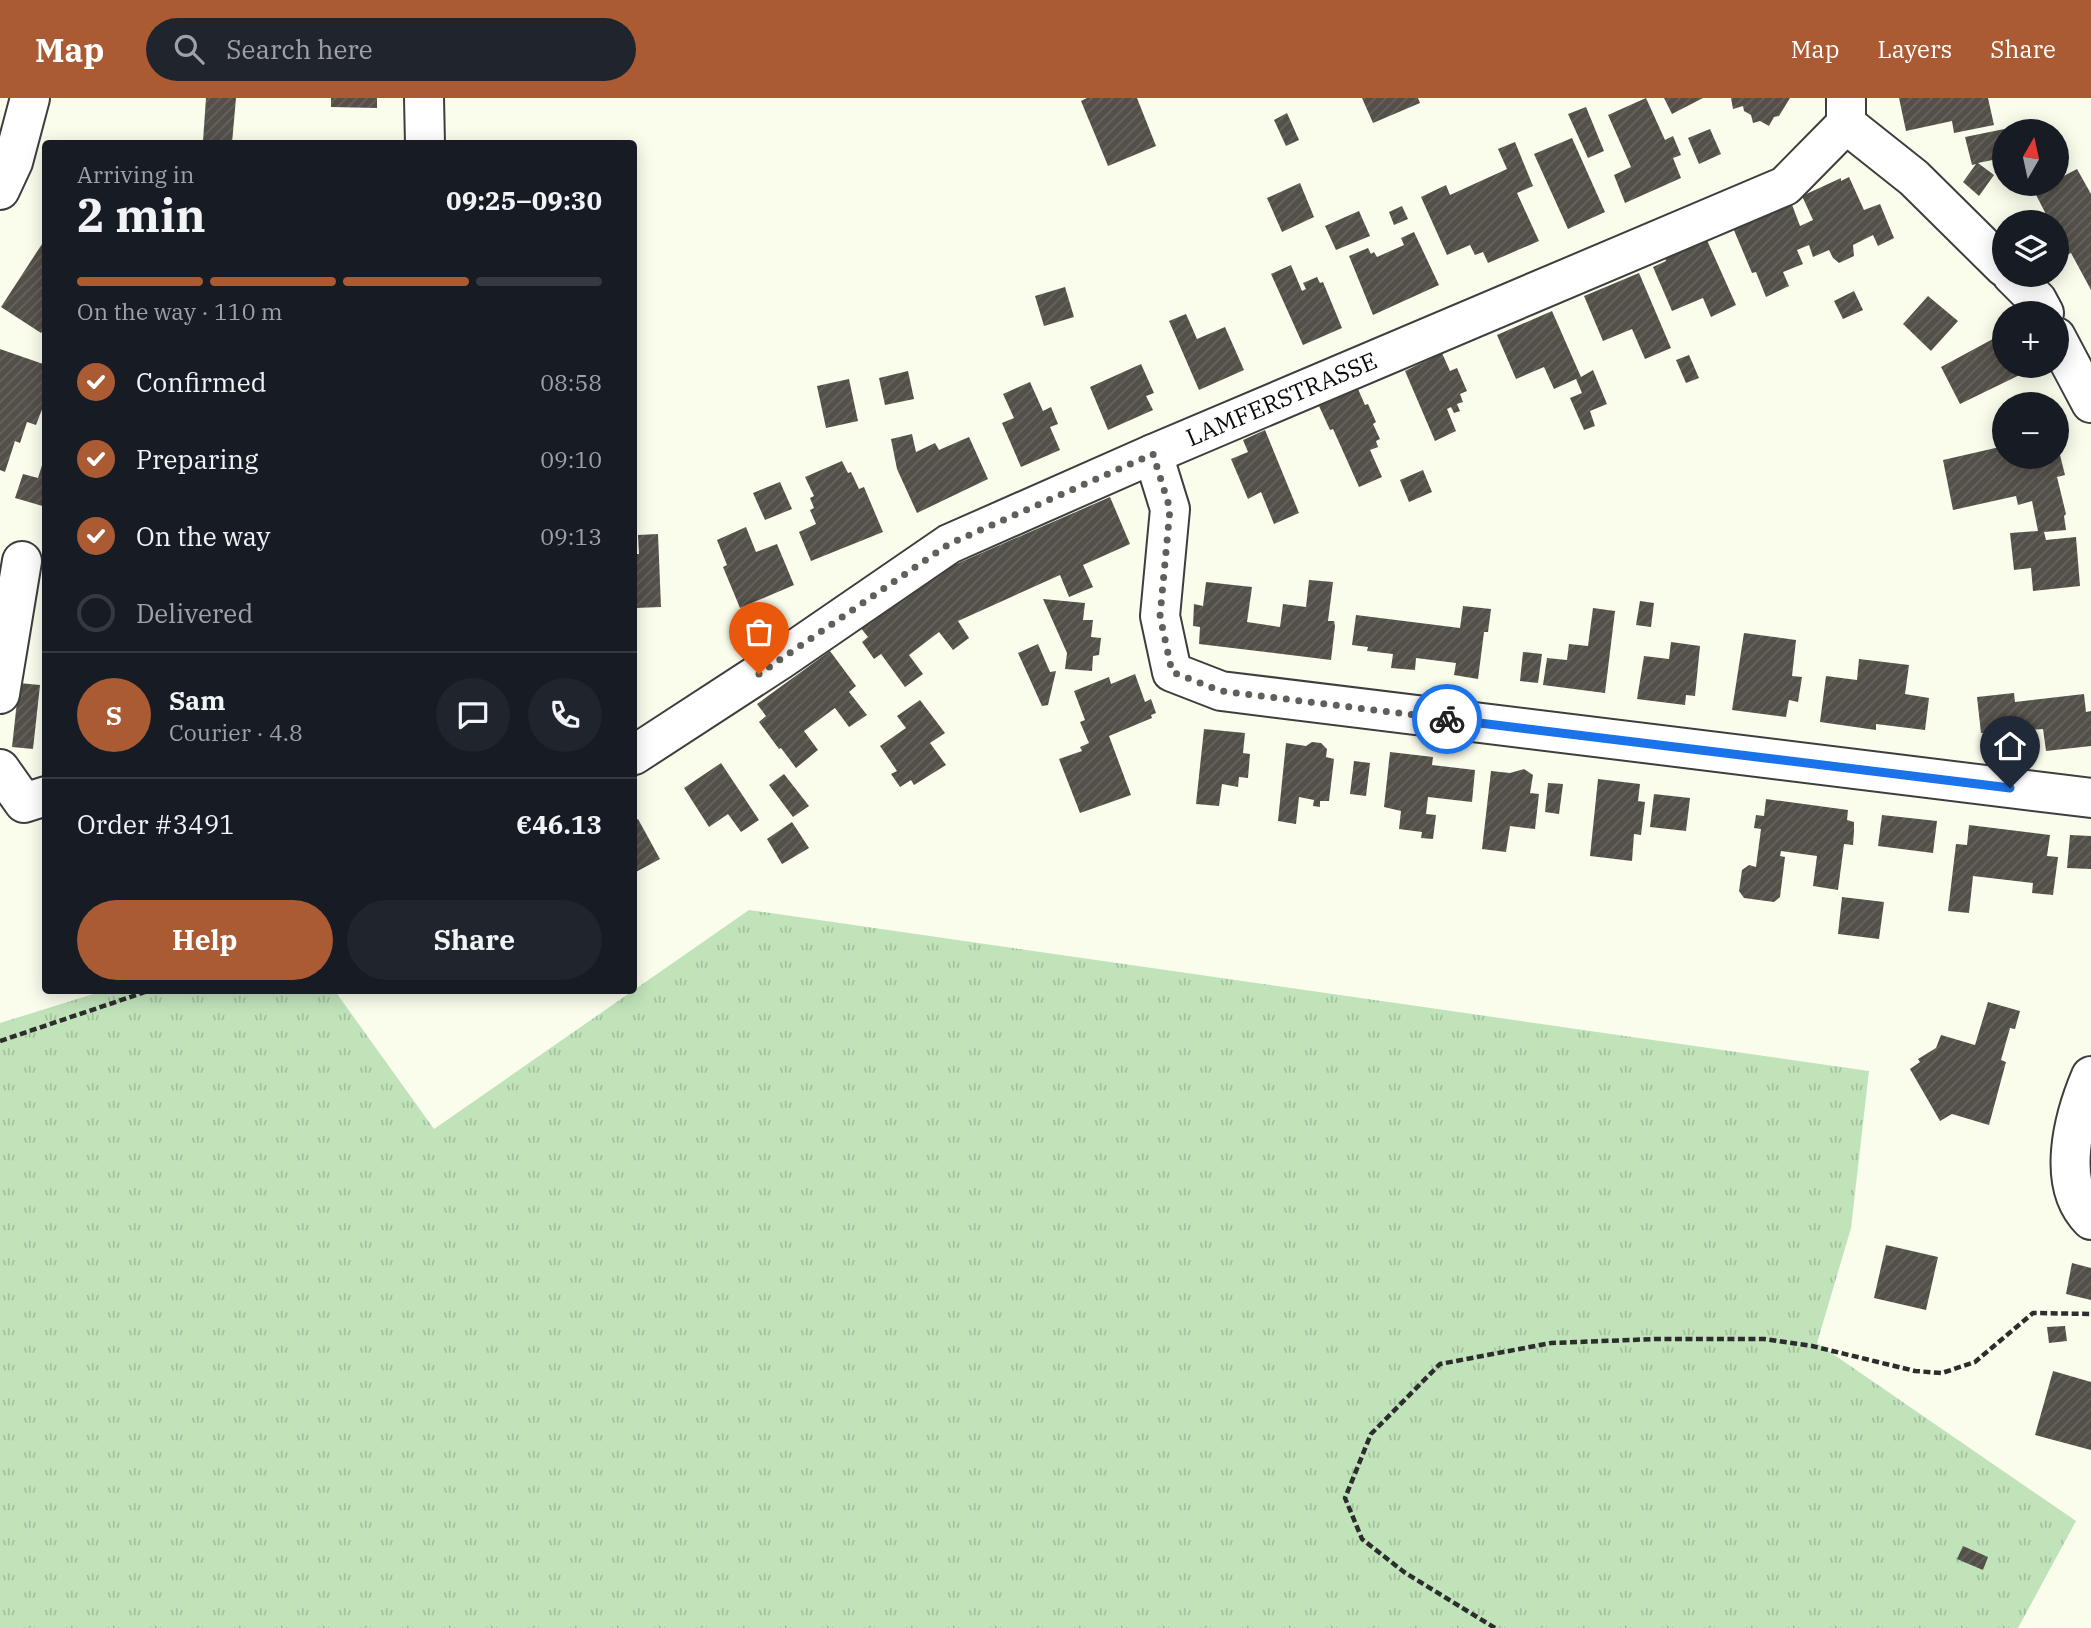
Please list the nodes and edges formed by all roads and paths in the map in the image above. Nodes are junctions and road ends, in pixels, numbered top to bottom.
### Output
1 (30, 98) edge
2 (424, 98) edge
3 (1846, 111) edge
4 (425, 140) edge
5 (0, 190) edge
6 (1992, 255) edge
7 (2024, 287) edge
8 (2038, 301) edge
9 (2069, 350) edge
10 (2091, 403) edge
11 (1153, 454) junction
12 (22, 558) edge
13 (0, 694) edge
14 (637, 753) edge
15 (0, 769) edge
16 (42, 797) edge
17 (2091, 798) edge
18 (139, 994) edge
19 (0, 1041) edge
20 (2091, 1076) edge
21 (2091, 1220) edge
22 (2091, 1314) edge
23 (1495, 1628) edge

1 - 5 street
2 - 4 street
3 - 6 street
3 - 11 street, LAMFERSTRASSE
7 - 8 street
9 - 10 street
11 - 14 street, LAMFERSTRASSE
11 - 17 street
12 - 13 street
15 - 16 street
18 - 19 path
20 - 21 street
22 - 23 path

